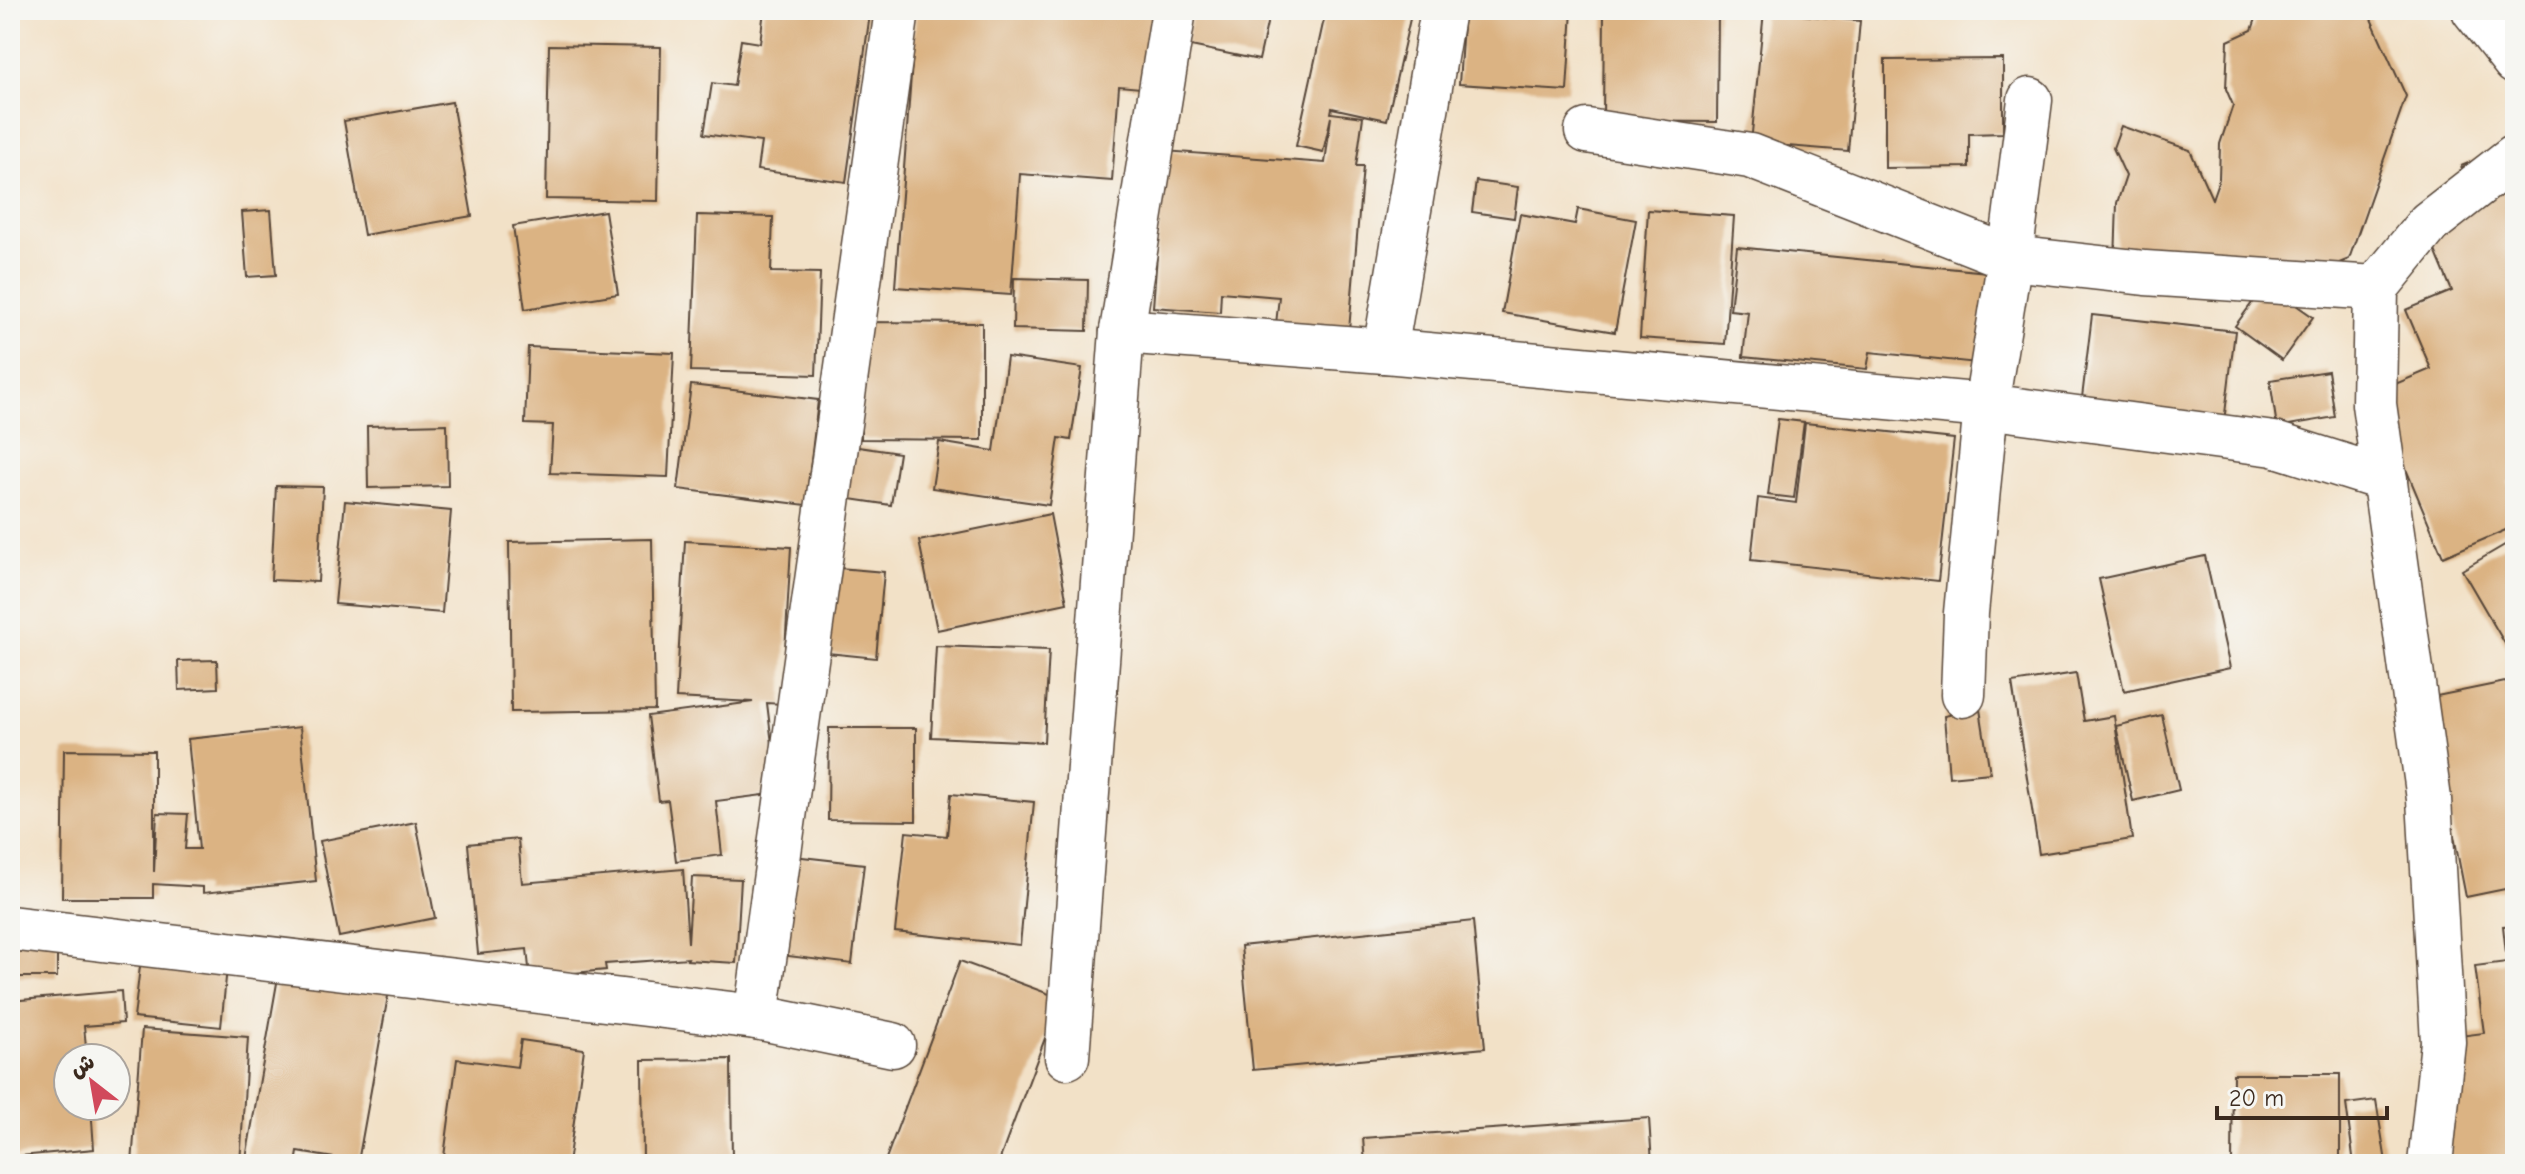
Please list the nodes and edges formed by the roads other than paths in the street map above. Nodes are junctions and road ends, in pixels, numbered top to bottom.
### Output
1 (897, 10) edge
2 (1174, 10) edge
3 (1443, 10) edge
4 (2474, 10) edge
5 (2508, 39) edge
6 (2030, 100) dead end
7 (1587, 131) dead end
8 (2515, 156) edge
9 (2010, 258) junction
10 (2376, 288) junction
11 (1122, 331) junction
12 (1385, 351) junction
13 (1986, 406) junction
14 (2385, 479) junction
15 (1963, 695) dead end
16 (10, 928) edge
17 (756, 1017) junction
18 (893, 1045) dead end
19 (1067, 1057) dead end
20 (2430, 1164) edge

1 - 17 street
2 - 11 street
3 - 12 street
4 - 5 street
6 - 9 street
7 - 9 street
8 - 10 street
9 - 10 street
9 - 13 street
10 - 14 street
11 - 12 street
11 - 19 street
12 - 13 street
13 - 14 street
13 - 15 street
14 - 20 street
16 - 17 street
17 - 18 street

